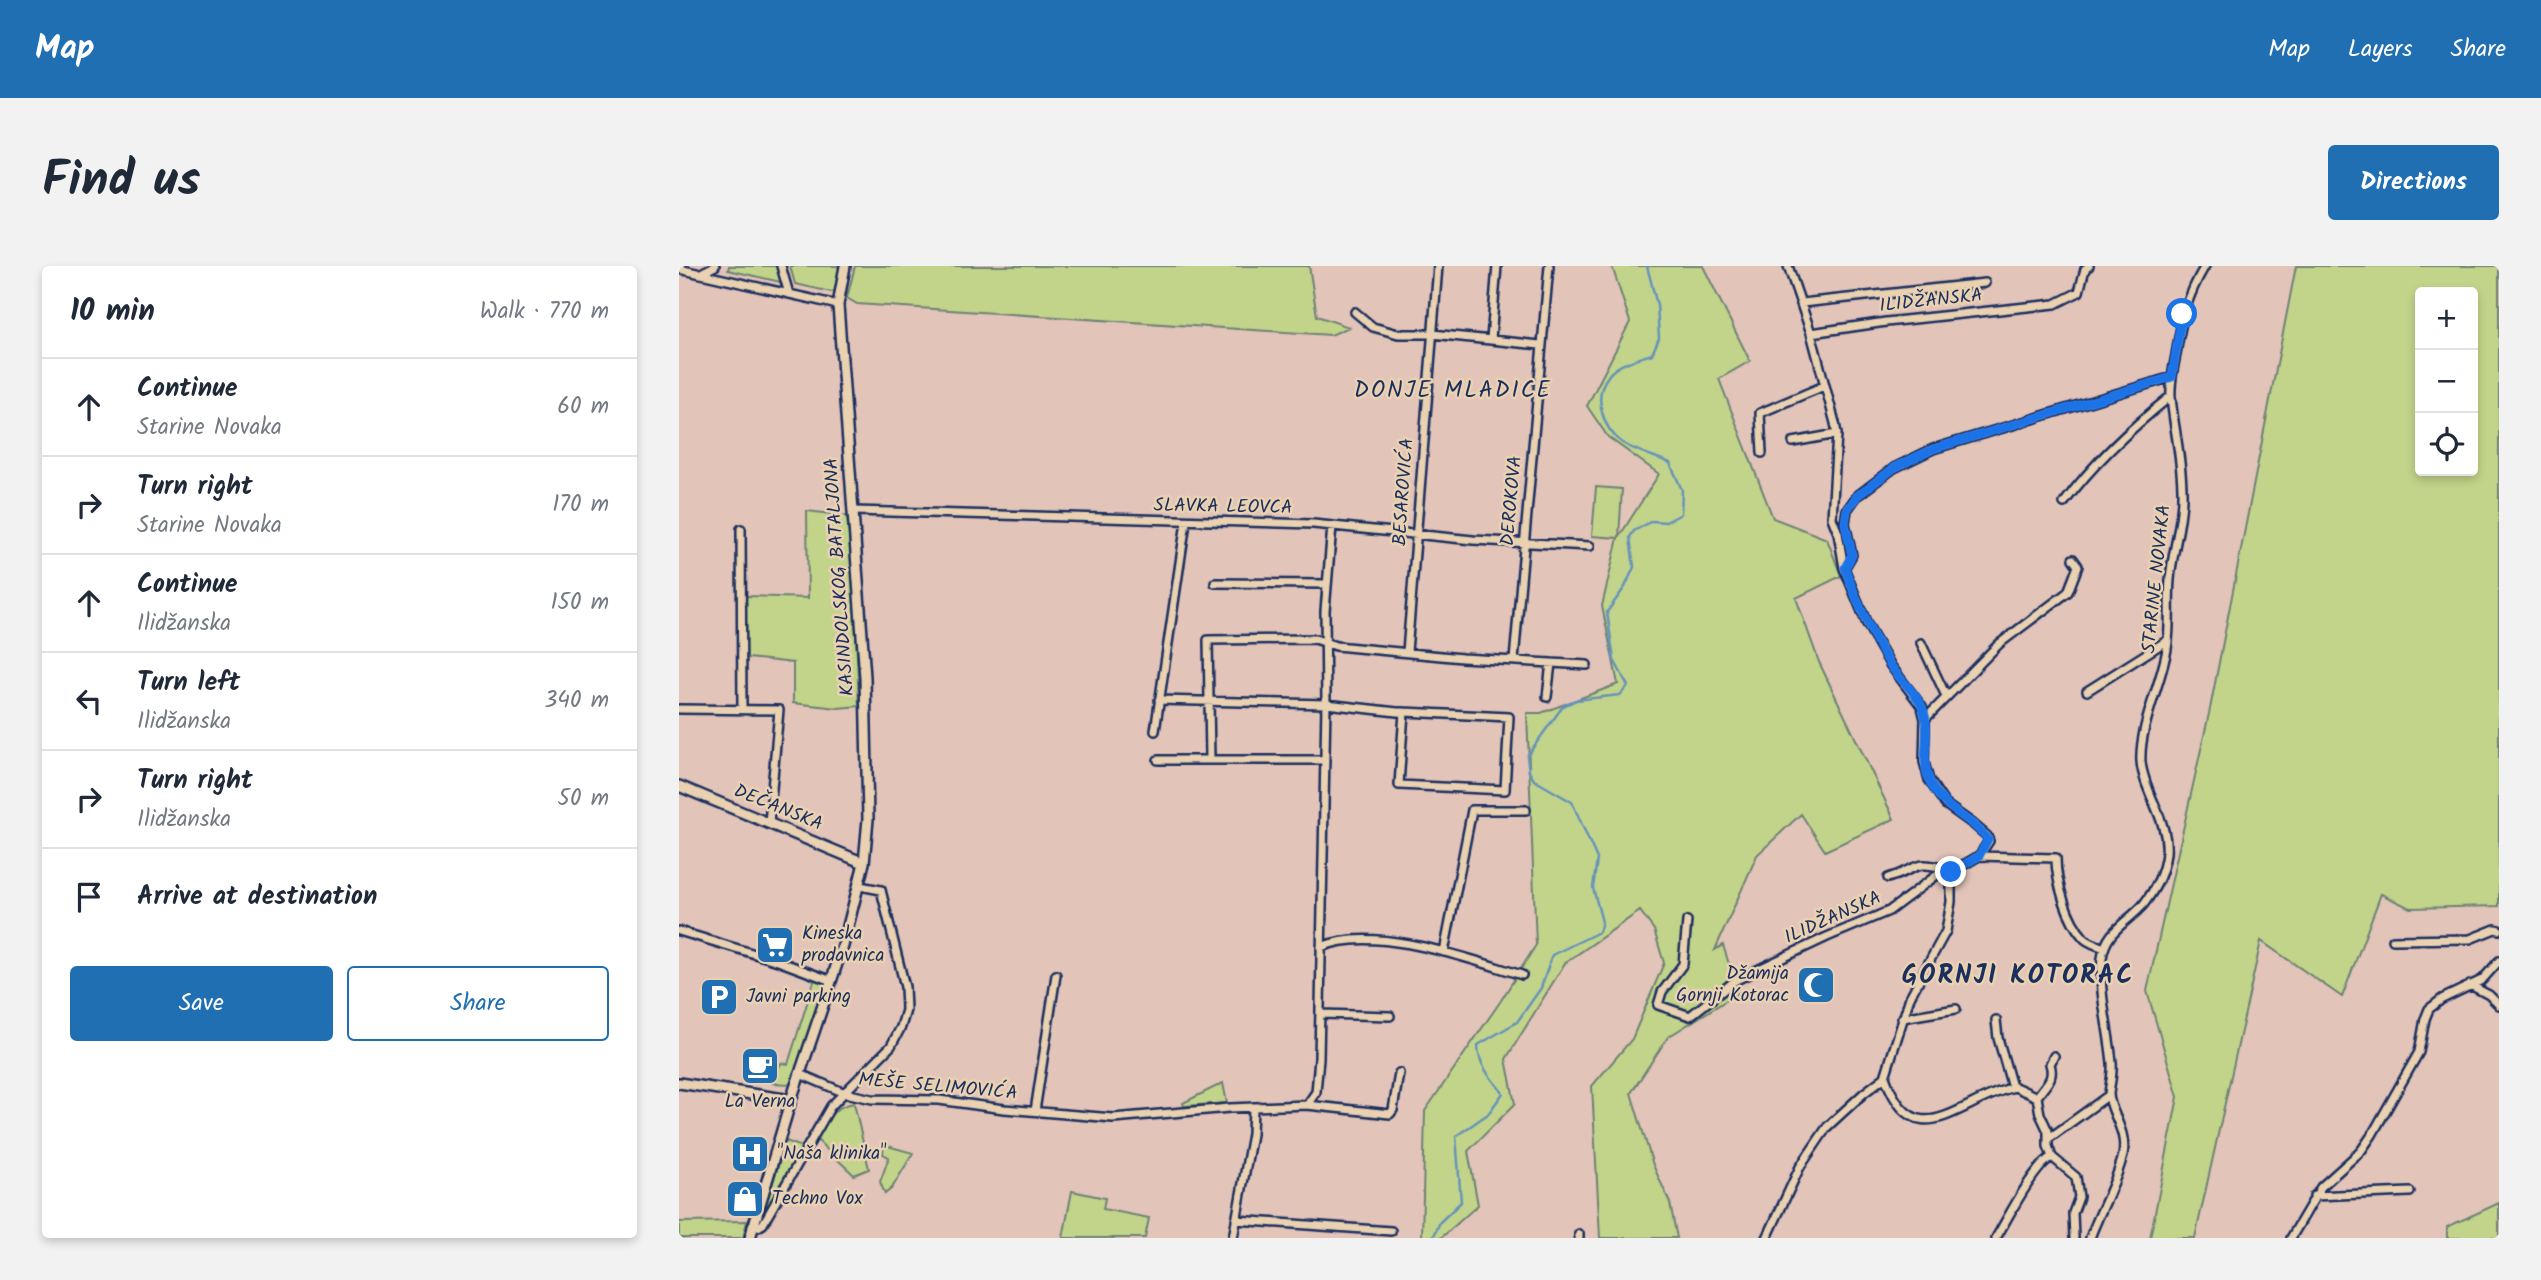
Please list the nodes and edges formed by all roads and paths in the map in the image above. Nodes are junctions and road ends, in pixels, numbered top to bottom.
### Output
1 (715, 266) edge
2 (781, 266) edge
3 (845, 266) edge
4 (1438, 266) edge
5 (1497, 266) edge
6 (1549, 266) edge
7 (2089, 266) edge
8 (2205, 266) edge
9 (1792, 267) edge
10 (679, 269) edge
11 (701, 274) junction
12 (1985, 283) dead end
13 (789, 294) junction
14 (1801, 303) junction
15 (838, 305) junction
16 (1355, 312) dead end
17 (1811, 333) junction
18 (1432, 334) junction
19 (1490, 339) junction
20 (1540, 345) junction
21 (2172, 377) junction
22 (1825, 386) junction
23 (2171, 396) junction
24 (1837, 434) junction
25 (1793, 442) dead end
26 (1762, 453) dead end
27 (2064, 503) dead end
28 (854, 512) junction
29 (1186, 522) junction
30 (1332, 526) junction
31 (741, 529) dead end
32 (1417, 534) junction
33 (1525, 544) junction
34 (1590, 546) dead end
35 (2073, 559) dead end
36 (1845, 568) junction
37 (1215, 583) dead end
38 (1327, 584) junction
39 (2168, 640) junction
40 (1921, 643) dead end
41 (1326, 644) junction
42 (1406, 652) junction
43 (1514, 660) junction
44 (1551, 663) junction
45 (1587, 665) dead end
46 (2087, 691) dead end
47 (1946, 696) junction
48 (1547, 697) dead end
49 (1159, 700) junction
50 (1208, 702) junction
51 (1326, 704) junction
52 (679, 709) edge
53 (742, 709) junction
54 (1404, 712) junction
55 (1925, 719) junction
56 (1155, 731) dead end
57 (1158, 760) dead end
58 (1210, 760) junction
59 (1325, 760) junction
60 (679, 786) edge
61 (1526, 810) dead end
62 (769, 824) junction
63 (1979, 856) junction
64 (864, 863) junction
65 (1948, 871) junction
66 (1888, 878) dead end
67 (860, 886) junction
68 (1687, 921) dead end
69 (2499, 930) edge
70 (679, 931) edge
71 (2393, 940) dead end
72 (1321, 947) junction
73 (2104, 948) junction
74 (1444, 951) junction
75 (2499, 961) edge
76 (1056, 975) dead end
77 (1521, 975) dead end
78 (832, 981) junction
79 (2470, 985) junction
80 (2499, 1004) edge
81 (1956, 1009) dead end
82 (1321, 1014) junction
83 (1390, 1016) dead end
84 (1902, 1018) junction
85 (1996, 1020) dead end
86 (2054, 1056) dead end
87 (1399, 1073) dead end
88 (800, 1074) junction
89 (1885, 1077) junction
90 (679, 1083) edge
91 (2012, 1087) junction
92 (845, 1093) junction
93 (2109, 1095) junction
94 (2037, 1097) junction
95 (791, 1100) junction
96 (1307, 1105) junction
97 (1253, 1107) junction
98 (1035, 1111) junction
99 (2048, 1139) junction
100 (2053, 1157) junction
101 (2410, 1192) dead end
102 (2314, 1196) junction
103 (1236, 1220) junction
104 (752, 1227) junction
105 (1391, 1231) dead end
106 (750, 1238) edge
107 (1233, 1238) edge
108 (1767, 1238) edge
109 (1996, 1238) edge
110 (2074, 1238) edge
111 (2090, 1238) edge
112 (2291, 1238) edge

1 - 11 street
2 - 13 street
3 - 15 street, KASINDOLSKOG BATALJONA
4 - 18 street, BESAROVIĆA
5 - 19 street
6 - 20 street, DEROKOVA
7 - 17 street, ILIDŽANSKA
8 - 21 street, STARINE NOVAKA
9 - 14 street
10 - 11 street
11 - 13 street
12 - 14 street, ILIDŽANSKA
13 - 15 street
14 - 17 street
15 - 28 street, KASINDOLSKOG BATALJONA
16 - 18 street
17 - 22 street
18 - 19 street
18 - 32 street, BESAROVIĆA
19 - 20 street
20 - 33 street, DEROKOVA
21 - 23 street, STARINE NOVAKA
21 - 36 street
22 - 24 street
22 - 26 street
23 - 27 street
23 - 39 street, STARINE NOVAKA
24 - 25 street
24 - 36 street
28 - 29 street, SLAVKA LEOVCA
28 - 64 street, KASINDOLSKOG BATALJONA
29 - 30 street, SLAVKA LEOVCA
29 - 49 street
30 - 32 street, SLAVKA LEOVCA
30 - 38 street
31 - 53 street
32 - 33 street, SLAVKA LEOVCA
32 - 42 street, BESAROVIĆA
33 - 34 street, SLAVKA LEOVCA
33 - 43 street, DEROKOVA
35 - 47 street
36 - 55 street
37 - 38 street
38 - 41 street
39 - 46 street
39 - 73 street, STARINE NOVAKA
40 - 47 street
41 - 42 street
41 - 50 street
41 - 51 street
42 - 43 street
43 - 44 street
44 - 45 street
44 - 48 street
47 - 55 street
49 - 50 street
49 - 56 street
50 - 51 street
50 - 58 street
51 - 54 street
51 - 59 street
52 - 53 street
53 - 62 street
54 - 54 street
55 - 63 street
57 - 58 street
58 - 59 street
59 - 72 street
60 - 62 street, DEČANSKA
61 - 74 street
62 - 64 street, DEČANSKA
63 - 65 street, ILIDŽANSKA
63 - 73 street, ILIDŽANSKA
64 - 67 street, KASINDOLSKOG BATALJONA
65 - 66 street
65 - 68 street, ILIDŽANSKA
65 - 84 street
67 - 78 street, KASINDOLSKOG BATALJONA
67 - 92 street
69 - 71 street
70 - 78 street
72 - 74 street
72 - 82 street
73 - 93 street
74 - 77 street
75 - 79 street
76 - 98 street, MEŠE SELIMOVIĆA
78 - 88 street, KASINDOLSKOG BATALJONA
79 - 80 street
79 - 102 street
81 - 84 street
82 - 83 street
82 - 96 street
84 - 89 street
85 - 91 street
86 - 94 street
87 - 96 street, MEŠE SELIMOVIĆA
88 - 92 street, MEŠE SELIMOVIĆA
88 - 95 street, KASINDOLSKOG BATALJONA
89 - 91 street
89 - 108 street
90 - 95 street
91 - 94 street
92 - 98 street, MEŠE SELIMOVIĆA
92 - 104 street
93 - 99 street
93 - 111 street
94 - 99 street
95 - 104 street, KASINDOLSKOG BATALJONA
96 - 97 street, MEŠE SELIMOVIĆA
97 - 98 street, MEŠE SELIMOVIĆA
97 - 103 street
99 - 100 street
100 - 109 street
100 - 110 street
101 - 102 street
102 - 112 street
103 - 105 street
103 - 107 street
104 - 106 street, KASINDOLSKOG BATALJONA

